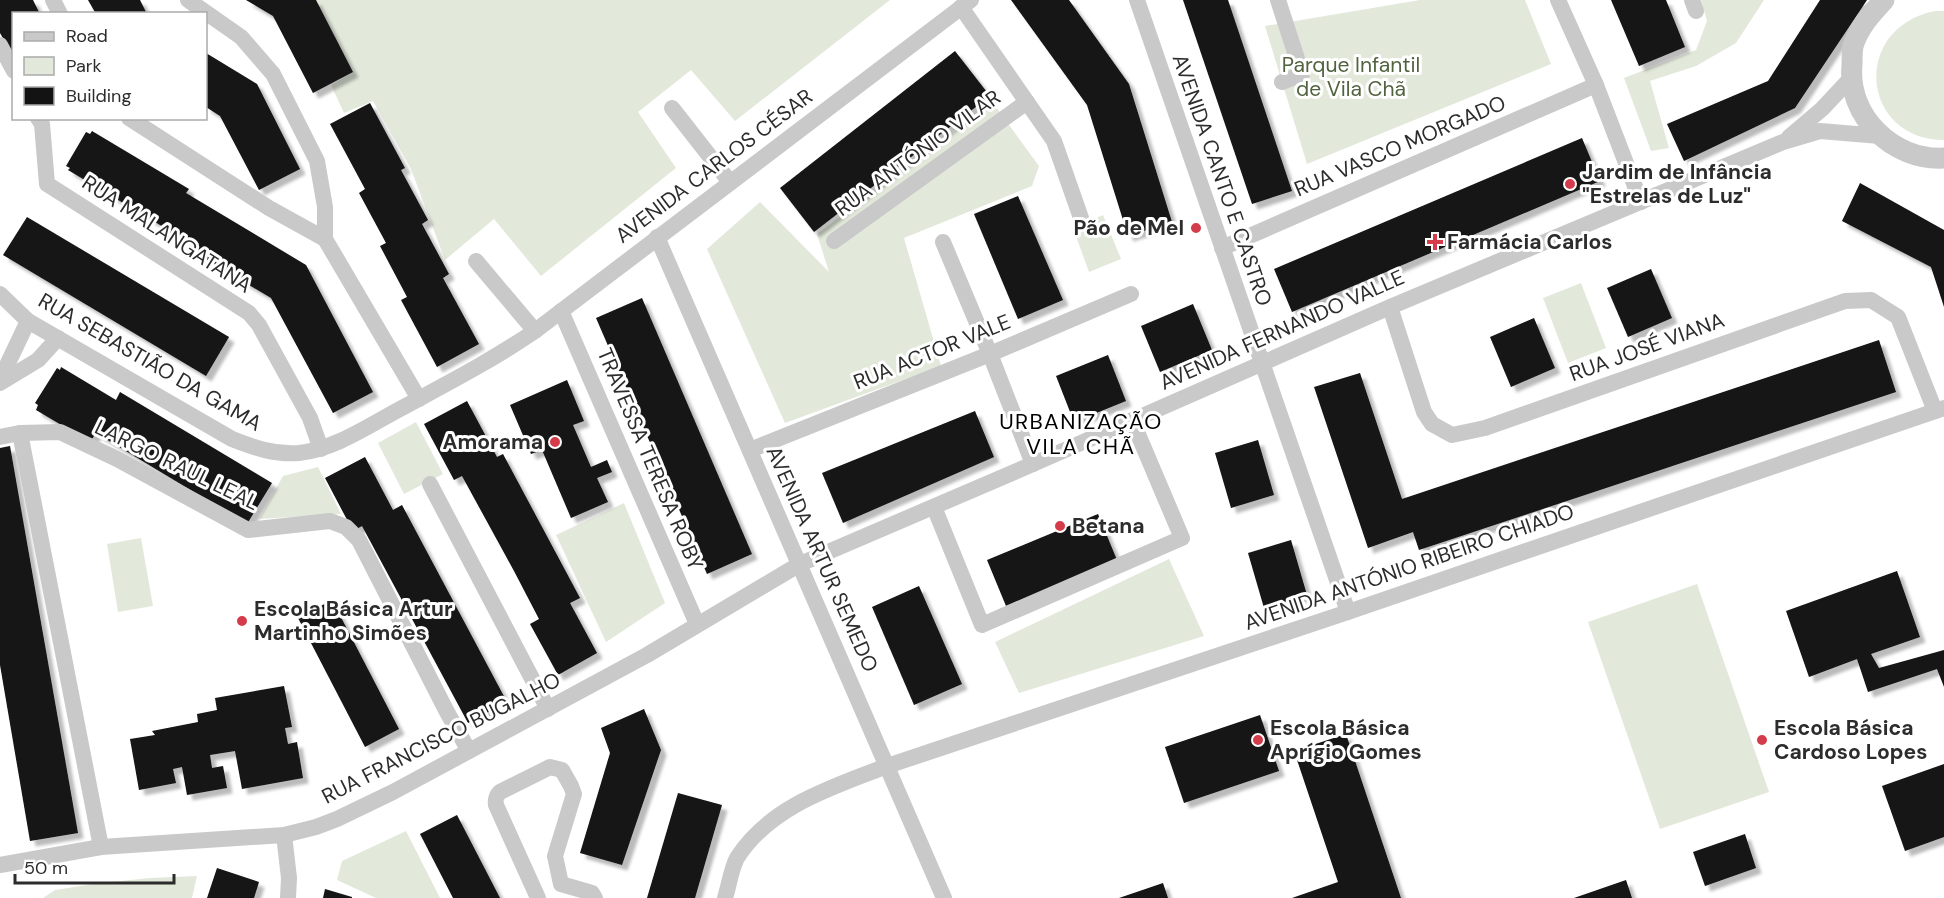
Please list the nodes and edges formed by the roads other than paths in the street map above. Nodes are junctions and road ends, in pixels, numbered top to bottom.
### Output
1 (188, 0) edge
2 (1137, 0) edge
3 (1278, 0) edge
4 (1558, 0) edge
5 (1884, 0) edge
6 (966, 3) edge
7 (205, 12) edge
8 (207, 13) edge
9 (0, 45) edge
10 (12, 66) edge
11 (1851, 78) junction
12 (1282, 82) dead end
13 (1596, 86) junction
14 (1027, 102) junction
15 (672, 108) dead end
16 (40, 120) edge
17 (132, 120) edge
18 (1880, 136) junction
19 (1783, 142) junction
20 (1940, 161) edge
21 (730, 182) junction
22 (1641, 202) junction
23 (1081, 218) dead end
24 (657, 237) junction
25 (325, 239) junction
26 (834, 241) dead end
27 (943, 242) dead end
28 (1222, 248) junction
29 (476, 261) dead end
30 (0, 294) edge
31 (1131, 294) dead end
32 (1390, 307) junction
33 (561, 311) junction
34 (28, 321) junction
35 (535, 331) junction
36 (58, 338) junction
37 (990, 354) junction
38 (1262, 363) junction
39 (482, 365) joint
40 (0, 381) edge
41 (419, 399) junction
42 (1939, 410) edge
43 (1132, 420) junction
44 (20, 433) junction
45 (0, 437) edge
46 (321, 449) junction
47 (750, 450) junction
48 (1033, 464) junction
49 (430, 484) dead end
50 (934, 507) junction
51 (800, 564) junction
52 (1348, 612) junction
53 (697, 624) junction
54 (548, 709) junction
55 (469, 751) junction
56 (887, 766) junction
57 (284, 835) junction
58 (101, 847) junction
59 (0, 865) edge
60 (561, 884) junction
61 (288, 898) edge
62 (540, 898) edge
63 (595, 898) edge
64 (725, 898) edge
65 (944, 898) edge

1 - 7 street
2 - 28 street, AVENIDA CANTO E CASTRO
3 - 12 street
4 - 13 street
5 - 11 street
6 - 14 street
6 - 21 street, AVENIDA CARLOS CÉSAR
8 - 25 street
9 - 10 street
11 - 18 street
11 - 19 street, AVENIDA FERNANDO VALLE
13 - 22 street
13 - 28 street, RUA VASCO MORGADO
14 - 23 street
14 - 26 street, RUA ANTÓNIO VILAR
15 - 21 street
16 - 46 street, RUA MALANGATANA
17 - 25 street
18 - 19 street, AVENIDA FERNANDO VALLE
18 - 20 street
19 - 22 street, AVENIDA FERNANDO VALLE
21 - 24 street, AVENIDA CARLOS CÉSAR
22 - 32 street, AVENIDA FERNANDO VALLE
24 - 33 street, AVENIDA CARLOS CÉSAR
24 - 47 street, AVENIDA ARTUR SEMEDO
25 - 41 street
27 - 37 street
28 - 38 street, AVENIDA CANTO E CASTRO
29 - 35 street
30 - 34 street, RUA SEBASTIÃO DA GAMA
31 - 37 street, RUA ACTOR VALE
32 - 38 street, AVENIDA FERNANDO VALLE
32 - 42 street, RUA JOSÉ VIANA
33 - 35 street, AVENIDA CARLOS CÉSAR
33 - 53 street, TRAVESSA TERESA ROBY
34 - 36 street, RUA SEBASTIÃO DA GAMA
34 - 40 street
35 - 39 street, AVENIDA CARLOS CÉSAR
36 - 40 street
36 - 46 street, RUA SEBASTIÃO DA GAMA
37 - 47 street, RUA ACTOR VALE
37 - 48 street
38 - 43 street, AVENIDA FERNANDO VALLE
38 - 52 street, AVENIDA CANTO E CASTRO
39 - 41 street, RUA SEBASTIÃO DA GAMA
41 - 46 street, RUA SEBASTIÃO DA GAMA
42 - 52 street, AVENIDA ANTÓNIO RIBEIRO CHIADO
43 - 48 street, AVENIDA FERNANDO VALLE
43 - 50 street
44 - 45 street, LARGO RAUL LEAL
44 - 55 street, LARGO RAUL LEAL
44 - 58 street
47 - 51 street, AVENIDA ARTUR SEMEDO
48 - 50 street, AVENIDA FERNANDO VALLE
49 - 54 street
50 - 51 street, AVENIDA FERNANDO VALLE
51 - 53 street, RUA FRANCISCO BUGALHO
51 - 56 street, AVENIDA ARTUR SEMEDO
52 - 56 street, AVENIDA ANTÓNIO RIBEIRO CHIADO
53 - 54 street, RUA FRANCISCO BUGALHO
54 - 55 street, RUA FRANCISCO BUGALHO
55 - 57 street, RUA FRANCISCO BUGALHO
56 - 64 street, AVENIDA ANTÓNIO RIBEIRO CHIADO
56 - 65 street, AVENIDA ARTUR SEMEDO
57 - 58 street, RUA FRANCISCO BUGALHO
57 - 61 street
58 - 59 street, RUA FRANCISCO BUGALHO
60 - 62 street
60 - 62 street
60 - 63 street

